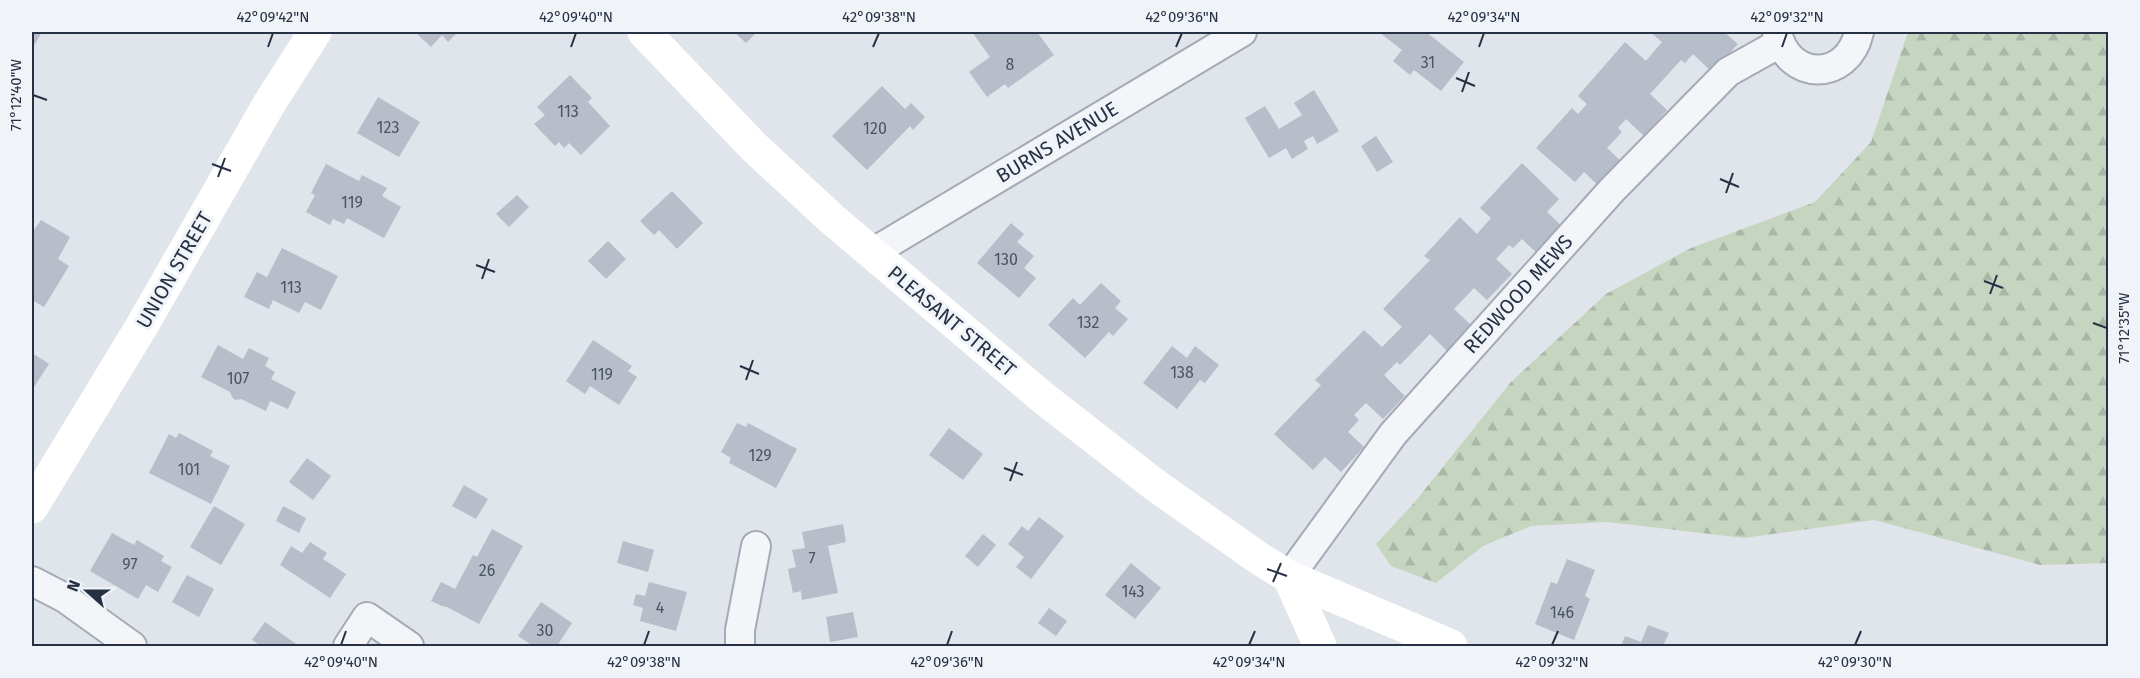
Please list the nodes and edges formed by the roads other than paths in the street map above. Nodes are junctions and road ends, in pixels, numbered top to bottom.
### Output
1 (315, 32) edge
2 (644, 32) edge
3 (1242, 32) edge
4 (1859, 32) edge
5 (1779, 37) edge
6 (872, 253) junction
7 (32, 507) edge
8 (756, 546) dead end
9 (1289, 577) junction
10 (32, 581) edge
11 (132, 646) edge
12 (348, 646) edge
13 (409, 646) edge
14 (740, 646) edge
15 (1320, 646) edge
16 (1451, 646) edge

1 - 7 street, UNION STREET
2 - 6 street, PLEASANT STREET
3 - 6 street, BURNS AVENUE
4 - 5 street, REDWOOD MEWS
5 - 9 street, REDWOOD MEWS
6 - 9 street, PLEASANT STREET
8 - 14 street
9 - 15 street
9 - 16 street, PLEASANT STREET
10 - 11 street
12 - 13 street

